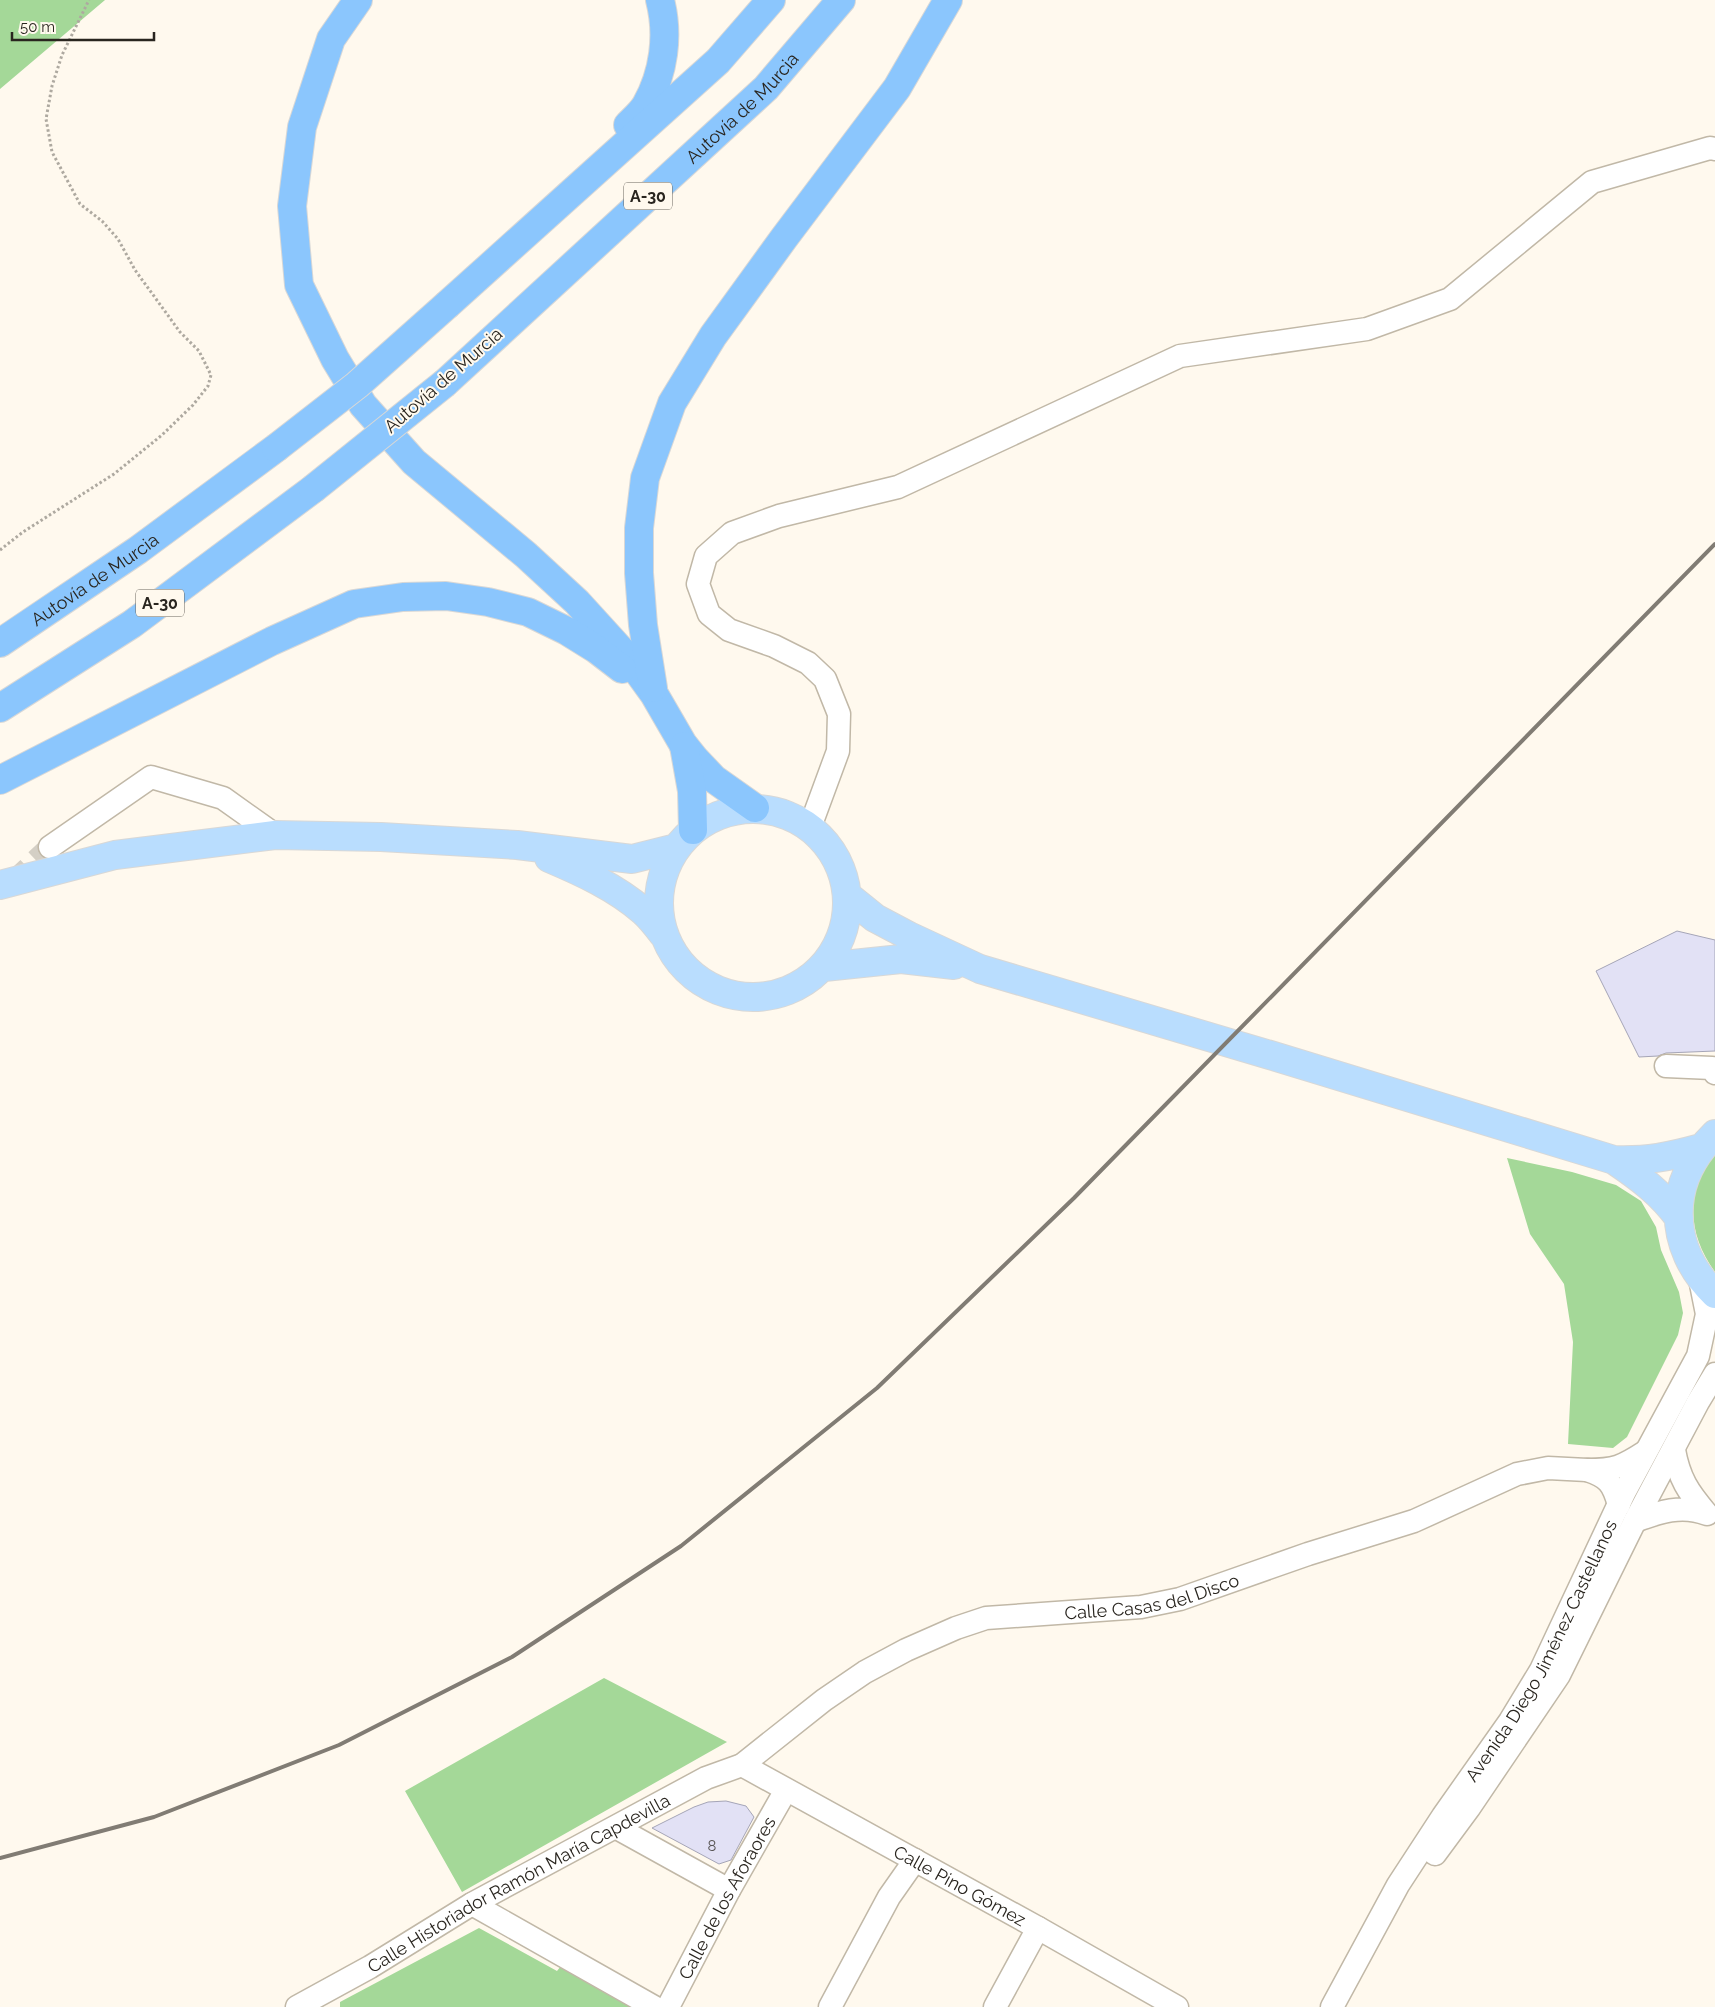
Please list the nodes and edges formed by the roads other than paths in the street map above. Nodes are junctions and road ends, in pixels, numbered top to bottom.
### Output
1 (358, 0) edge
2 (660, 0) edge
3 (771, 0) edge
4 (841, 0) edge
5 (948, 0) edge
6 (1715, 149) edge
7 (448, 304) junction
8 (0, 643) edge
9 (654, 694) junction
10 (0, 708) edge
11 (683, 744) junction
12 (0, 780) edge
13 (755, 808) junction
14 (810, 827) junction
15 (275, 835) junction
16 (685, 839) junction
17 (517, 845) junction
18 (50, 847) tunnel mouth
19 (0, 885) edge
20 (848, 897) junction
21 (663, 934) junction
22 (824, 967) junction
23 (980, 969) junction
24 (1666, 1066) dead end
25 (1715, 1073) edge
26 (1708, 1141) edge
27 (1614, 1160) junction
28 (1679, 1218) junction
29 (1708, 1287) edge
30 (1715, 1374) edge
31 (1674, 1450) junction
32 (1646, 1451) junction
33 (1586, 1470) junction
34 (1619, 1505) junction
35 (1711, 1516) edge
36 (1635, 1521) junction
37 (742, 1765) junction
38 (786, 1790) junction
39 (617, 1828) junction
40 (914, 1860) junction
41 (729, 1890) junction
42 (472, 1904) junction
43 (1038, 1928) junction
44 (1155, 2002) edge
45 (297, 2007) edge
46 (654, 2007) edge
47 (668, 2007) edge
48 (830, 2007) edge
49 (996, 2007) edge
50 (1177, 2007) edge
51 (1332, 2007) edge
52 (1344, 2007) edge

1 - 9 highway
2 - 7 highway
3 - 7 highway, Autovía de Murcia
4 - 10 highway, Autovía de Murcia / A-30, bridge
5 - 9 highway
6 - 14 street
7 - 8 highway, Autovía de Murcia, bridge
9 - 11 highway
9 - 12 highway
11 - 13 highway
11 - 16 highway
13 - 14 main road
13 - 16 main road
14 - 20 main road
15 - 17 main road
15 - 18 street
15 - 19 main road
16 - 17 main road
16 - 21 main road
17 - 21 main road
20 - 22 main road
20 - 23 main road
21 - 22 main road
22 - 23 main road
23 - 27 main road
24 - 25 street
26 - 27 main road
26 - 28 main road
27 - 28 main road
28 - 29 main road
29 - 32 street, Avenida Diego Jiménez Castellanos
30 - 31 street, Avenida Diego Jiménez Castellanos
31 - 35 street
31 - 36 street, Avenida Diego Jiménez Castellanos
32 - 33 street, Calle Casas del Disco
32 - 34 street, Avenida Diego Jiménez Castellanos
33 - 34 street
33 - 37 street, Calle Casas del Disco
34 - 51 street, Avenida Diego Jiménez Castellanos
35 - 36 street
36 - 52 street, Avenida Diego Jiménez Castellanos
37 - 38 street, Calle Pino Gómez
37 - 39 street, Calle Historiador Ramón María Capdevilla
38 - 40 street, Calle Pino Gómez
38 - 41 street, Calle de los Aforaores
39 - 41 street
39 - 42 street, Calle Historiador Ramón María Capdevilla
40 - 43 street, Calle Pino Gómez
40 - 48 street
41 - 47 street, Calle de los Aforaores
42 - 45 street, Calle Historiador Ramón María Capdevilla
42 - 46 street
43 - 44 street, Calle Pino Gómez
43 - 49 street
44 - 50 street, Calle Pino Gómez

